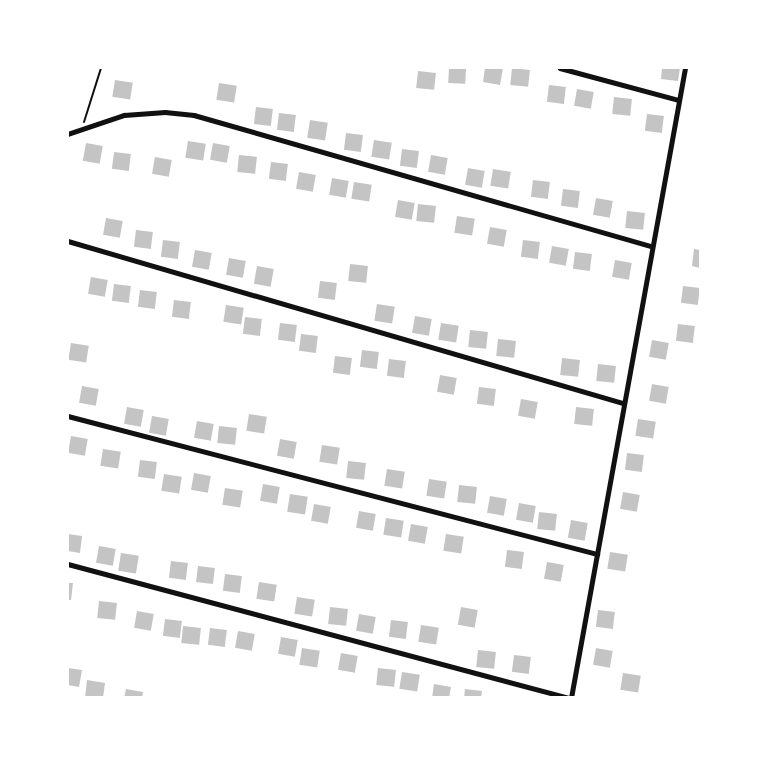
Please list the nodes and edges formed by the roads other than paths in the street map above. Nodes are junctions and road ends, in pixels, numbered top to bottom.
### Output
1 (560, 68) edge
2 (685, 68) edge
3 (679, 100) junction
4 (68, 134) edge
5 (68, 242) edge
6 (652, 246) junction
7 (623, 403) junction
8 (68, 416) edge
9 (597, 554) junction
10 (68, 564) edge
11 (570, 698) edge

1 - 3 street
2 - 3 street
3 - 6 street
4 - 6 street
5 - 7 street
6 - 7 street
7 - 9 street
8 - 9 street
9 - 11 street
10 - 11 street

